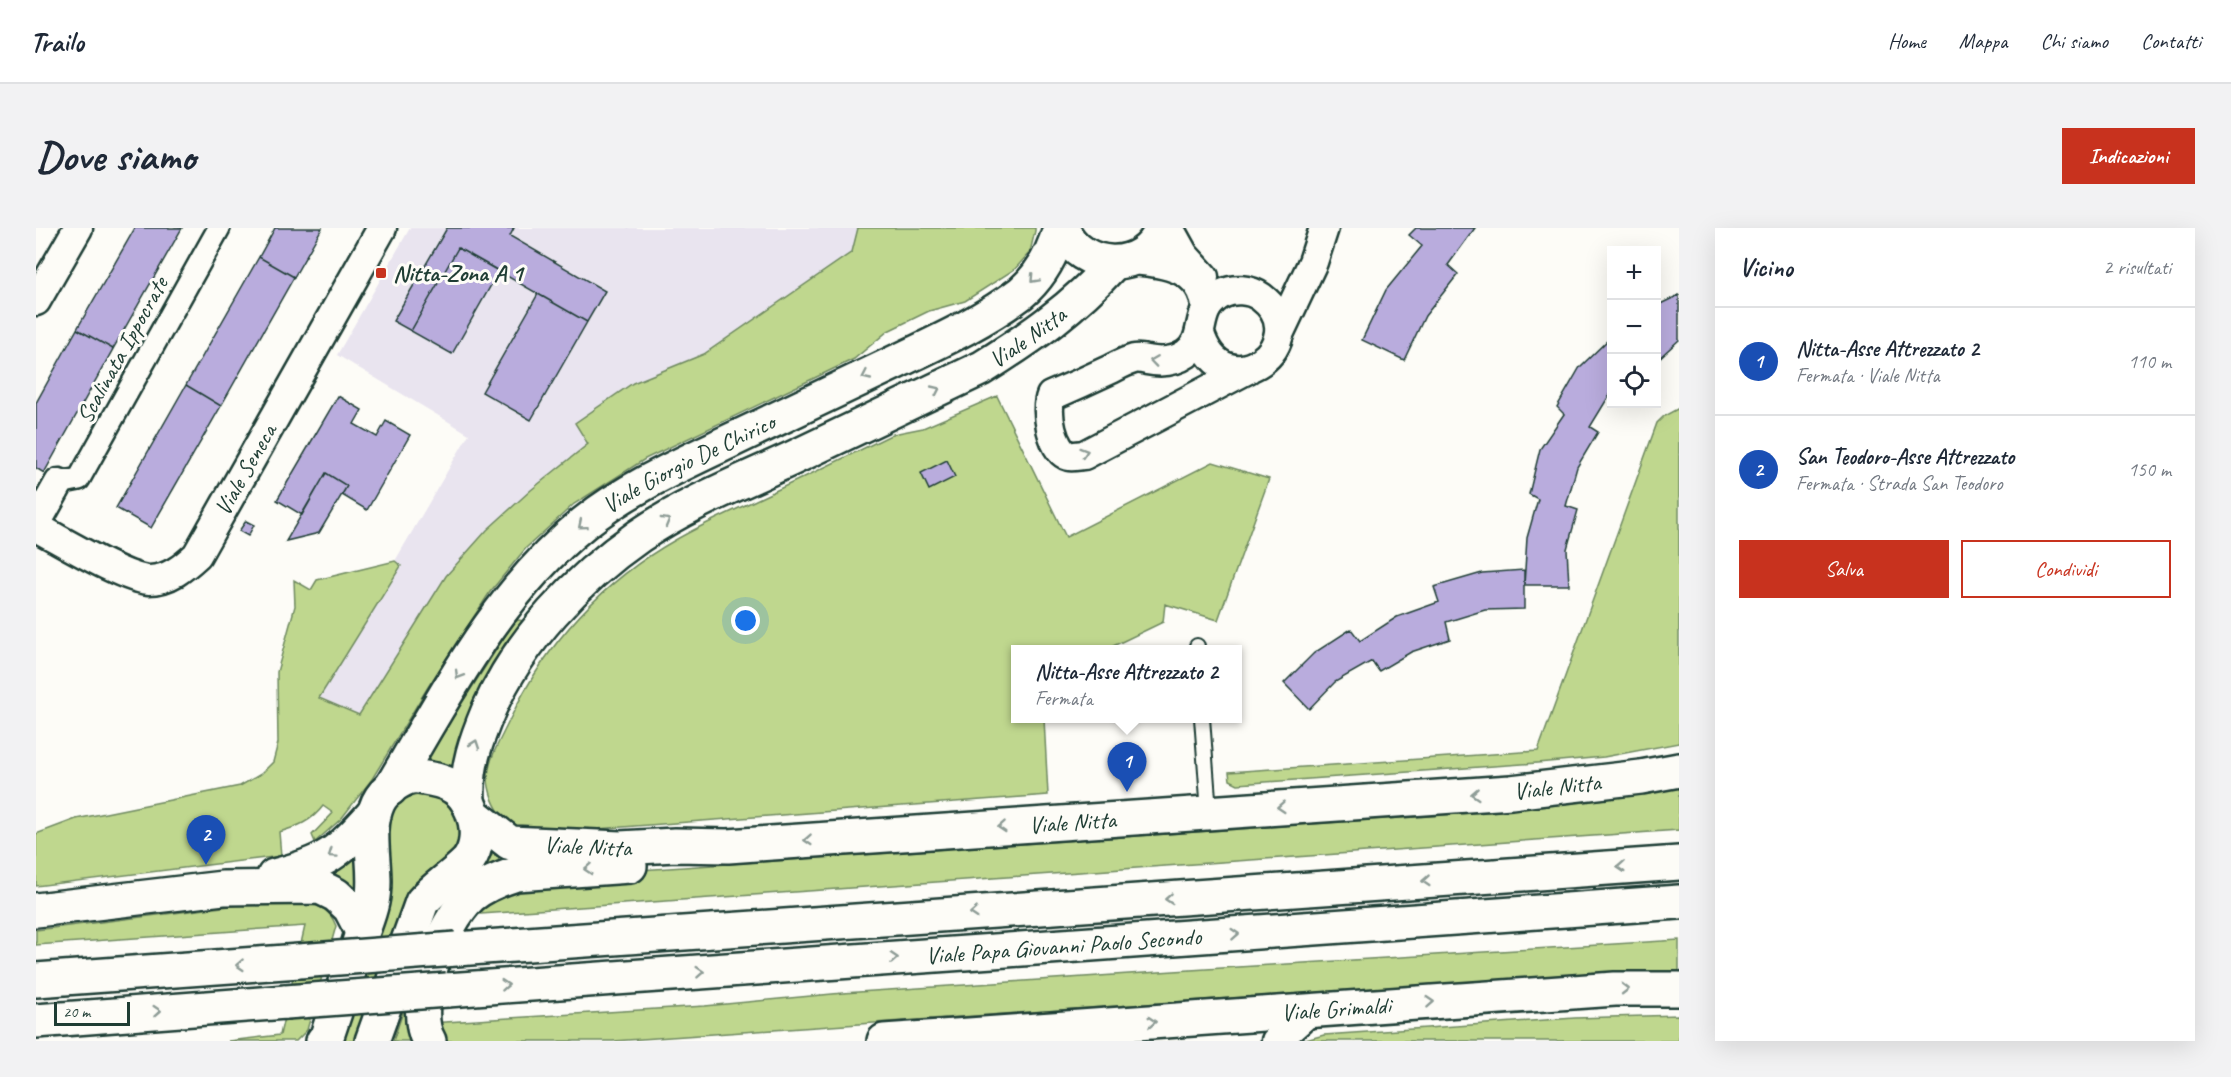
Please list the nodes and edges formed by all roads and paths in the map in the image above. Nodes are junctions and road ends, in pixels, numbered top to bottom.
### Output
1 (78, 228) edge
2 (219, 228) edge
3 (382, 228) edge
4 (1061, 228) edge
5 (1162, 228) edge
6 (1169, 228) edge
7 (1324, 228) edge
8 (1122, 262) junction
9 (1313, 262) junction
10 (1247, 292) junction
11 (36, 301) edge
12 (1203, 322) junction
13 (1279, 334) junction
14 (1248, 369) junction
15 (59, 483) joint
16 (36, 525) edge
17 (1202, 723) edge
18 (1679, 770) edge
19 (382, 801) junction
20 (471, 808) junction
21 (1209, 812) junction
22 (728, 846) junction
23 (1679, 863) edge
24 (223, 888) junction
25 (1679, 902) edge
26 (36, 910) edge
27 (362, 932) junction
28 (36, 980) edge
29 (1679, 989) edge
30 (1311, 1010) junction
31 (36, 1021) edge
32 (1072, 1027) junction
33 (938, 1039) edge
34 (323, 1041) edge
35 (372, 1041) edge
36 (429, 1041) edge
37 (884, 1041) edge
38 (1113, 1041) edge
39 (1276, 1041) edge

1 - 11 street
2 - 15 street, Scalinata Ippocrate
3 - 16 street, Viale Seneca
4 - 8 main road
4 -> 19 main road, Viale Giorgio De Chirico
5 - 8 main road, Viale Nitta
6 - 10 street
7 - 9 street
8 - 12 street
20 -> 8 main road, Viale Nitta
9 - 10 street
9 - 13 street
10 - 12 street
10 - 13 street
12 - 14 street
12 -> 14 street
13 - 14 street
15 - 16 street
17 - 21 lane
18 -> 21 main road, Viale Nitta
19 - 20 main road
19 -> 24 main road
19 - 27 main road
20 - 22 main road, Viale Nitta
20 - 35 main road
21 -> 22 main road, Viale Nitta
22 -> 36 main road
23 -> 28 main road, Viale Papa Giovanni Paolo Secondo, bridge
24 - 26 main road
24 - 27 main road
31 -> 25 main road, Viale Papa Giovanni Paolo Secondo, bridge
27 - 34 main road
30 -> 29 main road, Viale Grimaldi
32 -> 30 main road, Viale Grimaldi
30 - 39 street
32 - 33 main road, Viale Grimaldi
32 - 38 street
33 - 37 main road, Viale Grimaldi

